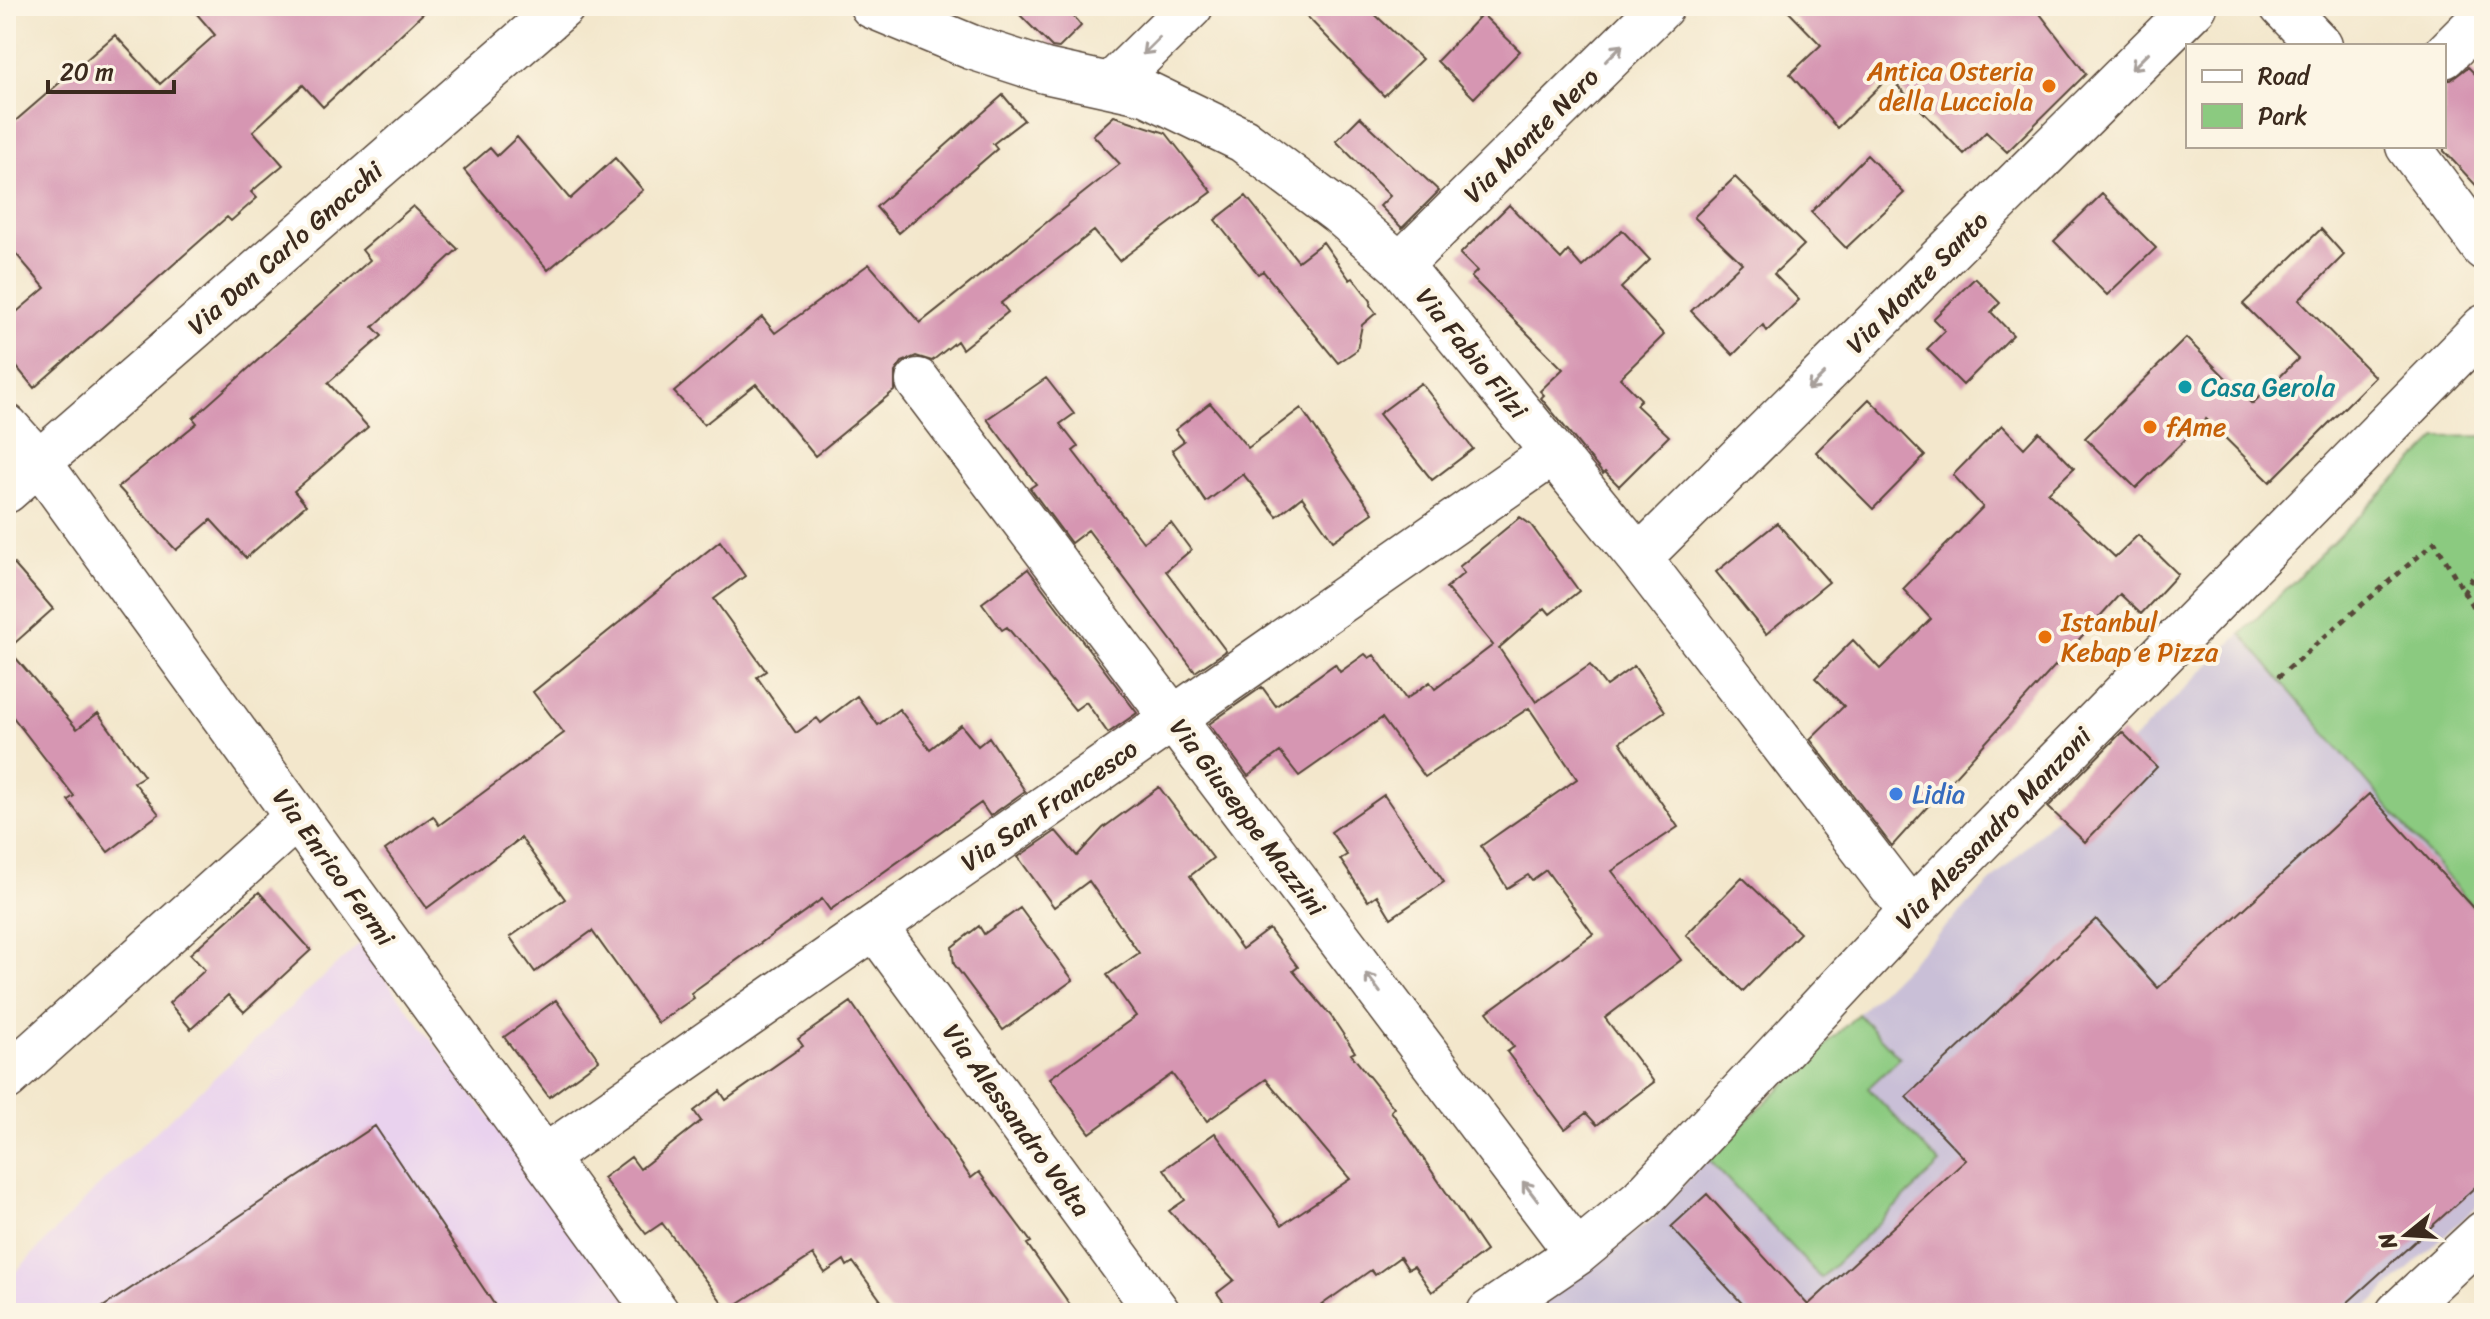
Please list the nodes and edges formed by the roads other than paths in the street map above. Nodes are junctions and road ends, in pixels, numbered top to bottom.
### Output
1 (563, 6) edge
2 (872, 6) edge
3 (1191, 6) edge
4 (1662, 6) edge
5 (2195, 6) edge
6 (2282, 6) edge
7 (2484, 16) edge
8 (2318, 44) edge
9 (2446, 54) edge
10 (1111, 85) junction
11 (2409, 148) edge
12 (2484, 248) edge
13 (1400, 265) junction
14 (2484, 327) edge
15 (918, 381) dead end
16 (6, 426) edge
17 (1553, 453) junction
18 (39, 462) junction
19 (6, 491) edge
20 (1639, 558) junction
21 (1173, 718) junction
22 (297, 817) junction
23 (1911, 911) junction
24 (875, 927) junction
25 (6, 1078) edge
26 (545, 1157) junction
27 (2484, 1233) edge
28 (1577, 1253) junction
29 (657, 1313) edge
30 (1158, 1313) edge
31 (1489, 1313) edge
32 (2398, 1313) edge

1 - 18 street, Via Don Carlo Gnocchi
2 - 10 street, Via Fabio Filzi
3 -> 10 street
13 -> 4 street, Via Monte Nero
5 -> 20 street, Via Monte Santo
6 - 8 street
7 - 9 street
10 - 13 street, Via Fabio Filzi
11 - 12 street
13 - 17 street, Via Fabio Filzi
14 - 23 street, Via Alessandro Manzoni
15 - 21 street, Via Giuseppe Mazzini
16 - 18 street, Via Enrico Fermi
17 - 20 street, Via Fabio Filzi
17 - 21 street, Via San Francesco
18 - 19 street, Via Don Carlo Gnocchi
18 - 22 street, Via Enrico Fermi
20 - 23 street, Via Fabio Filzi
21 - 24 street, Via San Francesco
28 -> 21 street, Via Giuseppe Mazzini
22 - 25 street
22 - 26 street, Via Enrico Fermi
23 - 28 street, Via Alessandro Manzoni
24 - 26 street, Via San Francesco
24 - 30 street, Via Alessandro Volta
26 - 29 street, Via Enrico Fermi
27 - 32 street
28 - 31 street, Via Alessandro Manzoni

